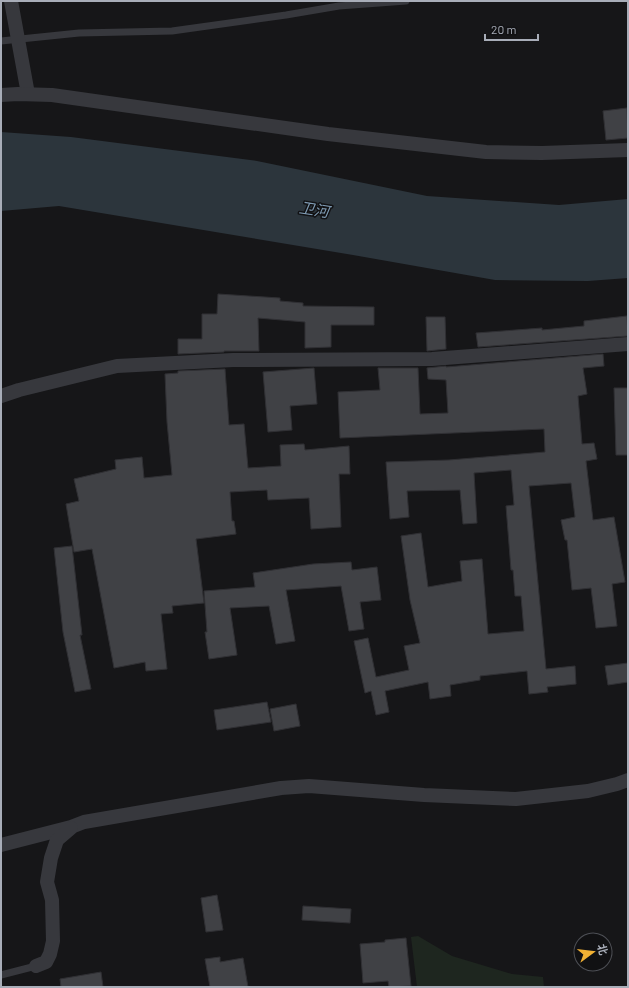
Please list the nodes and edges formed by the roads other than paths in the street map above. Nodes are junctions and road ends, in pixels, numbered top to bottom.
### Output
1 (11, 1) edge
2 (406, 1) edge
3 (18, 40) junction
4 (1, 41) edge
5 (28, 94) junction
6 (1, 95) edge
7 (628, 150) edge
8 (628, 344) edge
9 (1, 396) edge
10 (628, 780) edge
11 (71, 827) junction
12 (1, 845) edge
13 (36, 966) joint
14 (1, 975) edge

1 - 3 street
2 - 3 lane
3 - 4 lane
3 - 5 street
5 - 6 street
5 - 7 street
8 - 9 street
10 - 11 street
11 - 12 street
11 - 13 street
13 - 14 lane

